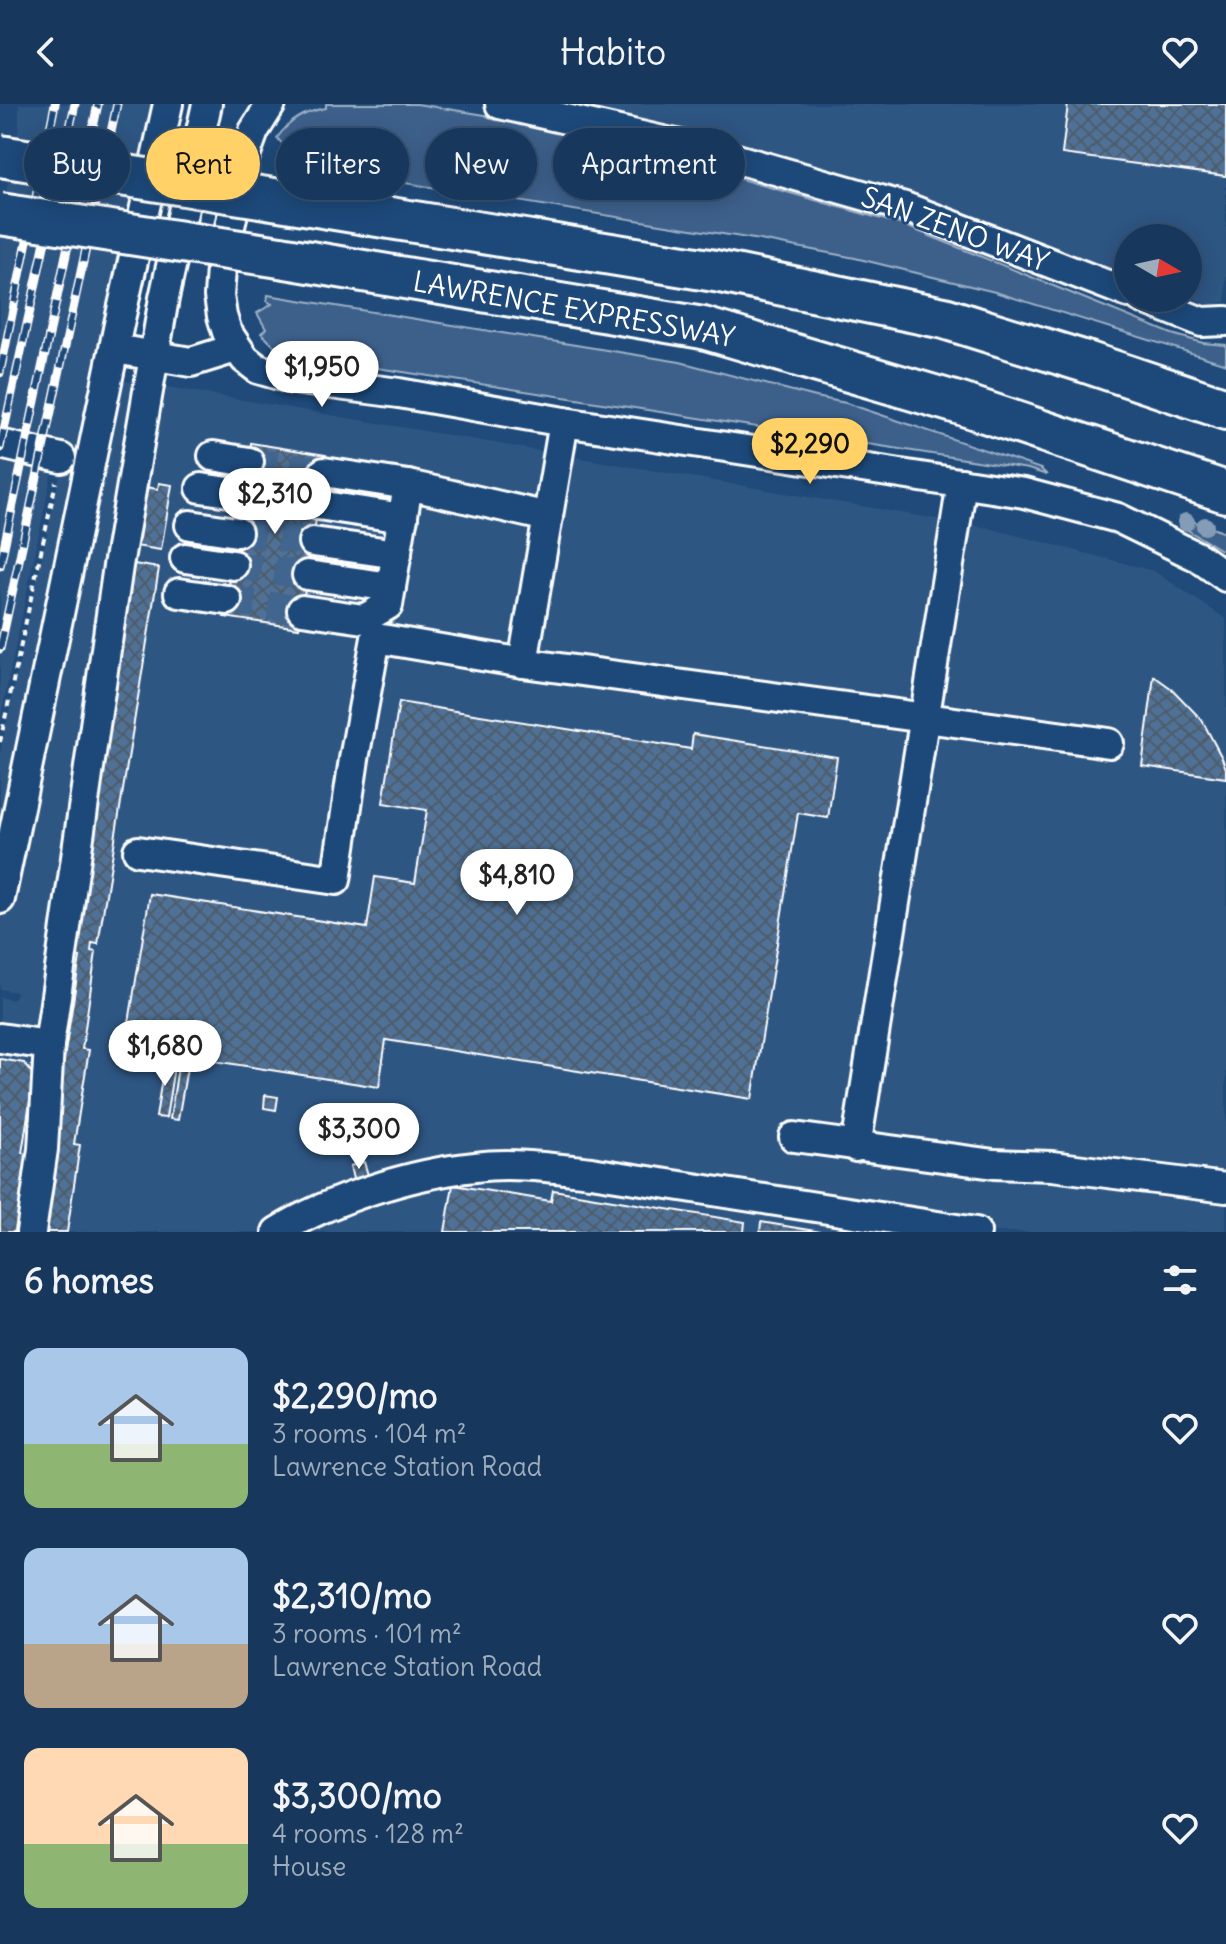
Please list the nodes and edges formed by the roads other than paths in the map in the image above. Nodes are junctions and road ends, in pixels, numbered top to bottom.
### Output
1 (168, 104) edge
2 (207, 104) edge
3 (271, 104) edge
4 (500, 104) edge
5 (0, 156) edge
6 (0, 214) edge
7 (1114, 288) edge
8 (1177, 312) edge
9 (1226, 321) edge
10 (236, 348) junction
11 (115, 349) junction
12 (156, 357) junction
13 (1086, 362) junction
14 (1226, 386) edge
15 (1226, 409) edge
16 (564, 422) junction
17 (0, 444) edge
18 (1100, 451) junction
19 (213, 456) dead end
20 (61, 458) road end
21 (249, 462) tunnel mouth
22 (324, 472) tunnel mouth
23 (962, 483) junction
24 (408, 485) junction
25 (201, 488) dead end
26 (1226, 492) edge
27 (243, 494) tunnel mouth
28 (318, 505) tunnel mouth
29 (1226, 515) edge
30 (548, 517) junction
31 (403, 518) junction
32 (190, 525) dead end
33 (237, 532) tunnel mouth
34 (313, 542) tunnel mouth
35 (397, 554) junction
36 (185, 558) dead end
37 (233, 565) tunnel mouth
38 (307, 575) tunnel mouth
39 (1226, 577) edge
40 (179, 593) dead end
41 (390, 596) junction
42 (227, 600) tunnel mouth
43 (302, 610) tunnel mouth
44 (523, 663) junction
45 (924, 718) junction
46 (1109, 743) dead end
47 (138, 851) dead end
48 (0, 899) edge
49 (0, 1038) edge
50 (49, 1045) junction
51 (794, 1137) dead end
52 (856, 1147) junction
53 (1226, 1188) edge
54 (31, 1232) edge
55 (277, 1232) edge
56 (976, 1232) edge

1 - 11 street
2 - 12 street
3 - 10 street
4 - 7 street, SAN ZENO WAY
5 - 13 highway, LAWRENCE EXPRESSWAY, bridge
6 - 18 highway, LAWRENCE EXPRESSWAY, bridge
8 - 9 street
10 - 12 street
10 - 16 street
11 - 12 street
11 - 48 street
12 - 50 street
13 - 14 highway
13 - 15 highway, LAWRENCE EXPRESSWAY
16 - 23 street
16 - 30 street
17 - 20 street
18 - 26 highway, LAWRENCE EXPRESSWAY
18 - 29 highway
19 - 21 street
22 - 24 street
23 - 39 street
23 - 45 street
24 - 30 street
24 - 31 street
25 - 27 street
28 - 31 street
30 - 44 street
31 - 35 street
32 - 33 street
34 - 35 street
35 - 41 street
36 - 37 street
38 - 41 street
40 - 42 street
41 - 43 street
44 - 45 street
44 - 47 street
45 - 46 street
45 - 52 street
49 - 50 street
50 - 54 street
51 - 52 street
52 - 53 street
55 - 56 street

